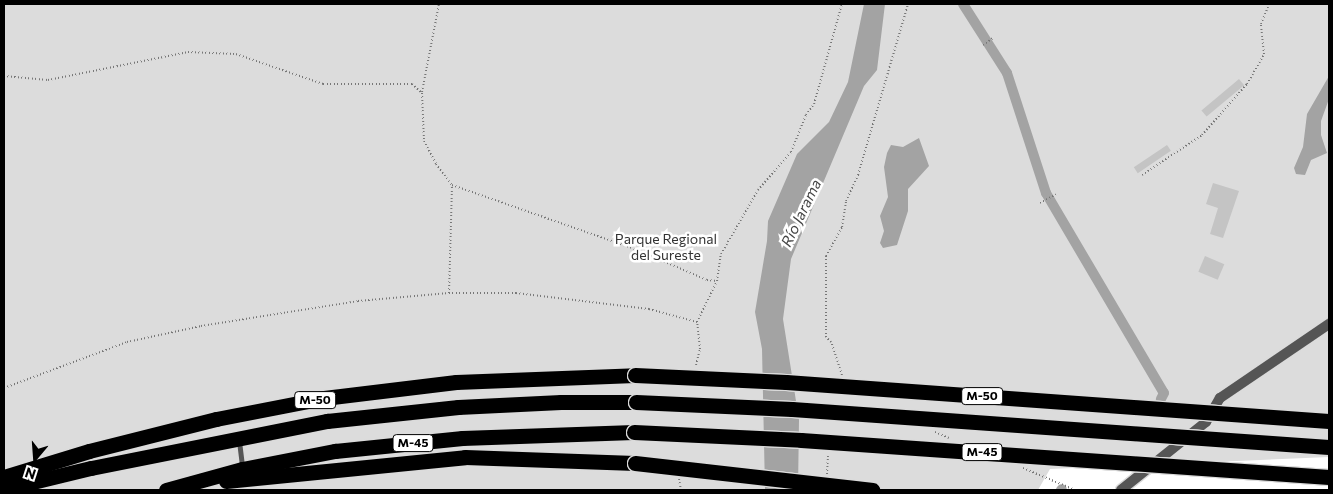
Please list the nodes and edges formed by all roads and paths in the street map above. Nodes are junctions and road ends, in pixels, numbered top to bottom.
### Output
1 (439, 4) edge
2 (842, 4) edge
3 (908, 4) edge
4 (1269, 4) edge
5 (993, 38) dead end
6 (983, 45) dead end
7 (4, 76) edge
8 (422, 93) junction
9 (1142, 175) dead end
10 (452, 185) junction
11 (1056, 194) dead end
12 (1040, 203) dead end
13 (717, 282) junction
14 (449, 293) junction
15 (697, 322) junction
16 (1329, 324) edge
17 (694, 368) dead end
18 (842, 377) dead end
19 (4, 388) edge
20 (1329, 421) edge
21 (239, 438) junction
22 (1329, 447) edge
23 (242, 469) junction
24 (4, 477) edge
25 (1329, 477) edge
26 (197, 483) junction
27 (4, 489) edge
28 (166, 490) edge
29 (363, 490) edge
30 (504, 490) edge
31 (872, 490) edge
32 (1121, 490) edge

1 - 8 path
2 - 13 path
3 - 18 path
4 - 9 path
5 - 6 path
7 - 8 path
8 - 10 path
10 - 13 path
10 - 14 path
11 - 12 path
13 - 15 path
14 - 15 path
14 - 19 path
15 - 17 path
16 - 32 street
20 - 24 highway, M-50, bridge
21 - 22 highway, M-45, bridge
21 - 23 lane
21 - 27 highway, M-45
23 - 25 highway, M-45, bridge
23 - 26 highway, M-45
26 - 28 highway
26 - 31 highway, bridge
29 - 30 path

